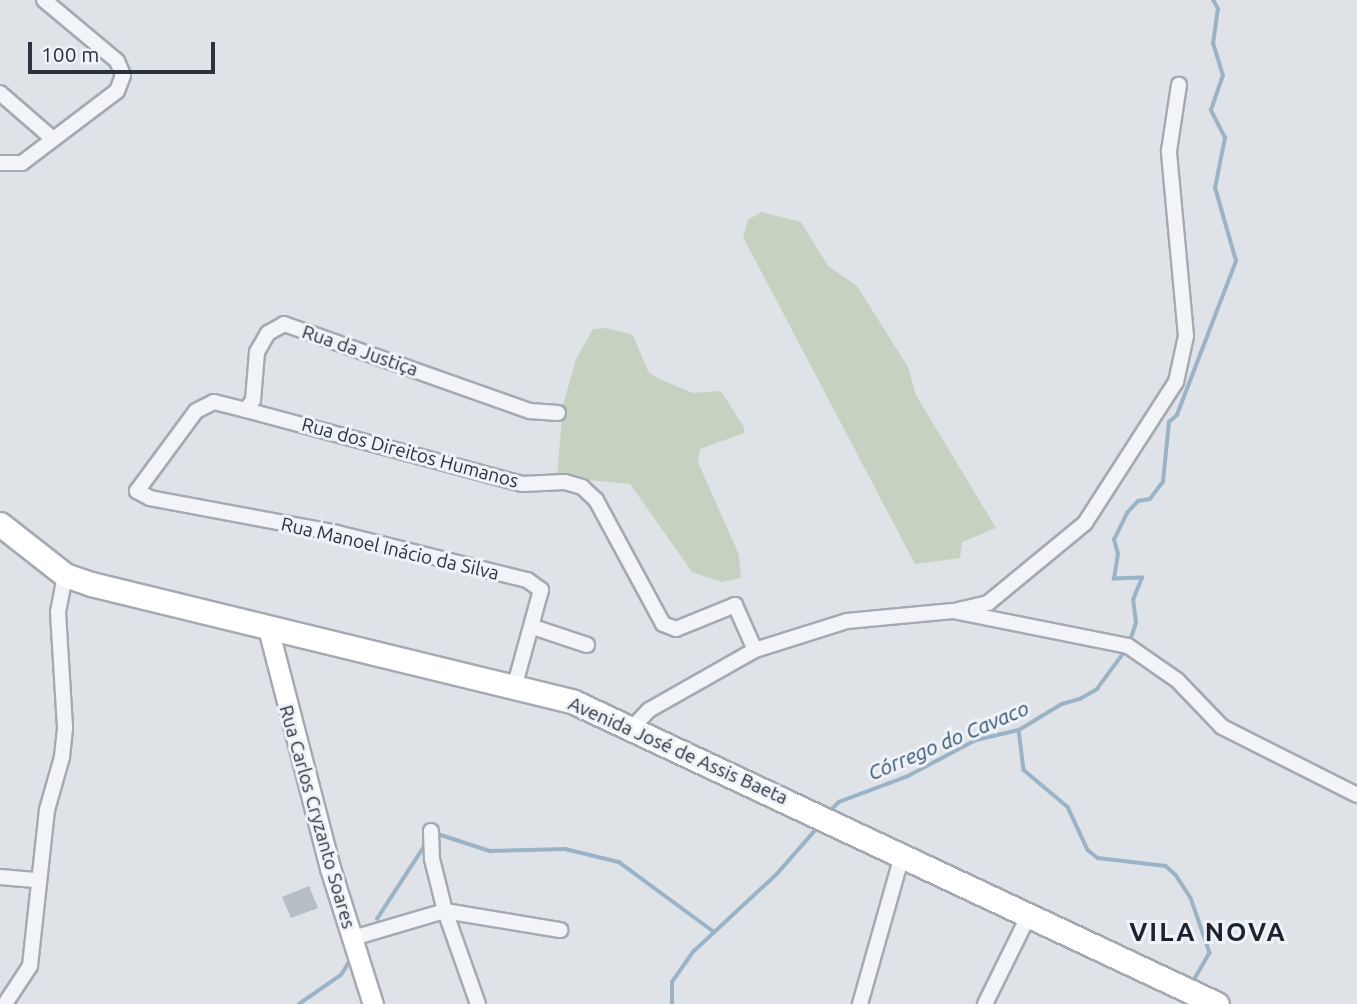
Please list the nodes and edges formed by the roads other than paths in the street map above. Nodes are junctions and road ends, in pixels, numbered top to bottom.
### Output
1 (44, 0) edge
2 (1179, 85) dead end
3 (0, 93) edge
4 (52, 138) junction
5 (0, 163) edge
6 (247, 410) junction
7 (558, 413) dead end
8 (0, 524) edge
9 (65, 575) junction
10 (953, 611) junction
11 (533, 627) junction
12 (268, 628) junction
13 (587, 645) dead end
14 (755, 650) junction
15 (514, 688) junction
16 (633, 727) junction
17 (1357, 795) edge
18 (431, 831) dead end
19 (902, 856) junction
20 (0, 877) edge
21 (38, 880) junction
22 (445, 911) junction
23 (1029, 915) junction
24 (560, 930) dead end
25 (353, 938) junction
26 (5, 1004) edge
27 (373, 1004) edge
28 (478, 1004) edge
29 (860, 1004) edge
30 (985, 1004) edge
31 (1217, 1004) edge

1 - 4 street
2 - 10 street
3 - 4 street
4 - 5 street
6 - 7 street, Rua da Justiça
6 - 11 street, Rua Manoel Inácio da Silva
6 - 14 street, Rua dos Direitos Humanos
8 - 9 main road, Avenida José de Assis Baeta
9 - 12 main road, Avenida José de Assis Baeta
9 - 21 street
10 - 14 street
10 - 17 street
11 - 13 street
11 - 15 street, Rua Manoel Inácio da Silva
12 - 15 main road, Avenida José de Assis Baeta
12 - 25 street, Rua Carlos Cryzanto Soares
14 - 16 street
15 - 16 main road, Avenida José de Assis Baeta
16 - 19 main road, Avenida José de Assis Baeta
18 - 22 street
19 - 23 main road, Avenida José de Assis Baeta
19 - 29 street
20 - 21 street
21 - 26 street
22 - 24 street
22 - 25 street
22 - 28 street
23 - 30 street
23 - 31 main road, Avenida José de Assis Baeta
25 - 27 street, Rua Carlos Cryzanto Soares

